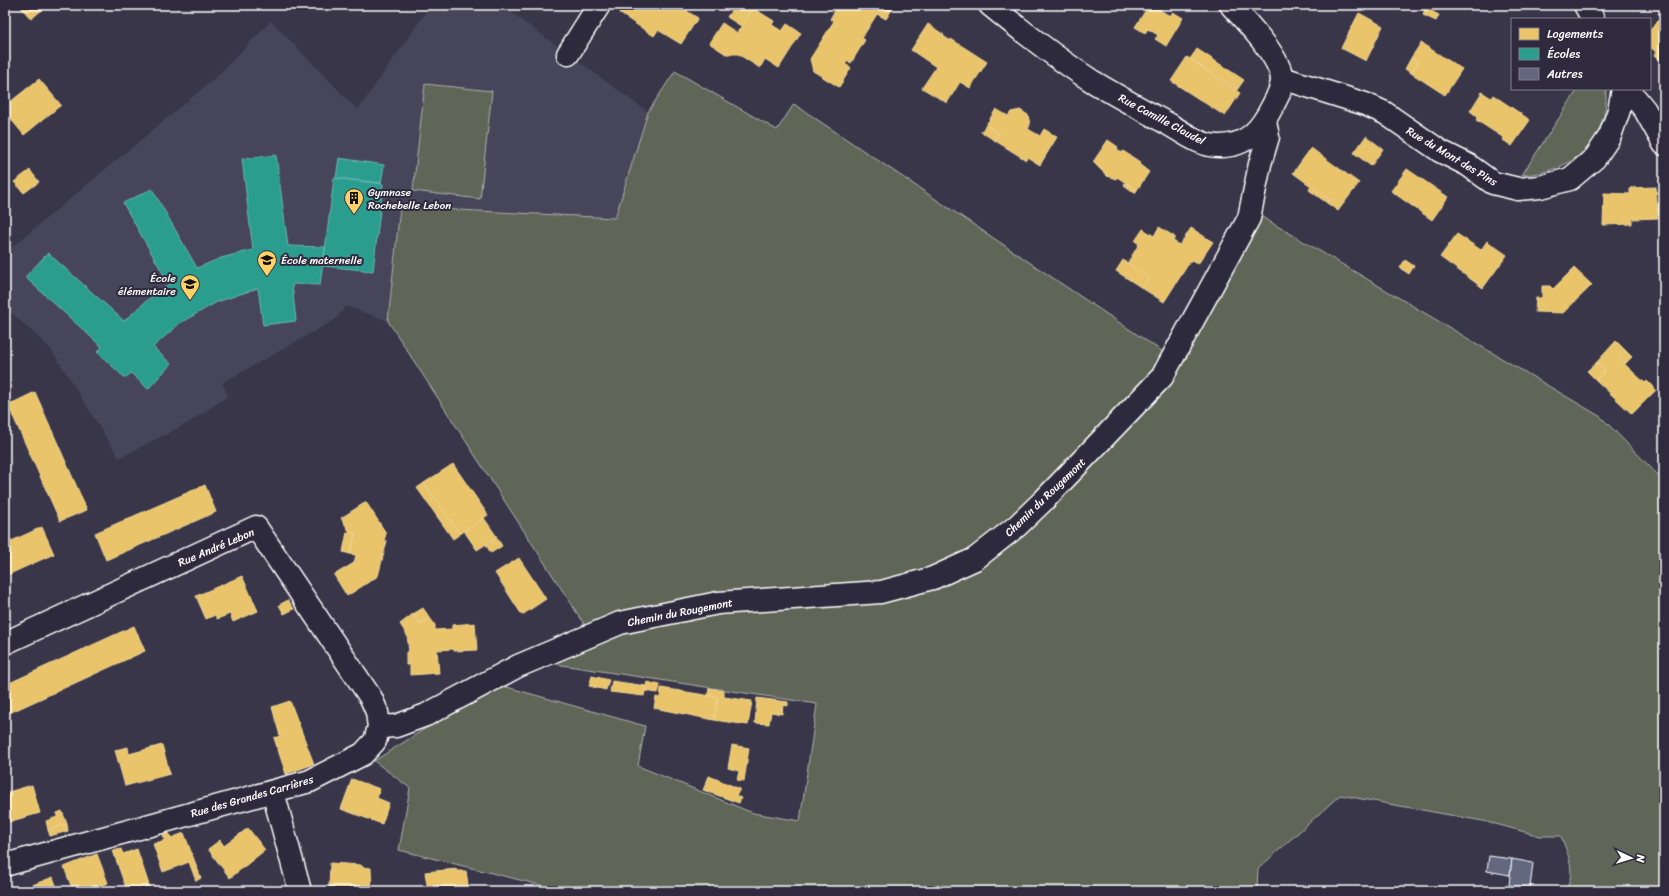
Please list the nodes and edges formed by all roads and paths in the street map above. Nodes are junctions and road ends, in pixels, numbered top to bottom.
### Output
1 (599, 5) edge
2 (990, 5) edge
3 (1231, 5) edge
4 (1585, 5) edge
5 (1592, 18) edge
6 (568, 54) dead end
7 (1282, 78) junction
8 (1622, 90) edge
9 (1629, 90) edge
10 (1265, 122) junction
11 (1664, 144) edge
12 (5, 643) edge
13 (379, 727) junction
14 (273, 792) junction
15 (5, 865) edge
16 (300, 891) edge

1 - 6 street
2 - 10 street, Rue Camille Claudel
3 - 7 street
4 - 5 street
7 - 8 street, Rue du Mont des Pins
7 - 10 street, Rue Camille Claudel
9 - 11 street
10 - 13 street, Chemin du Rougemont
12 - 13 street, Rue André Lebon
13 - 14 street, Rue des Grandes Carrières
14 - 15 street, Rue des Grandes Carrières
14 - 16 street

